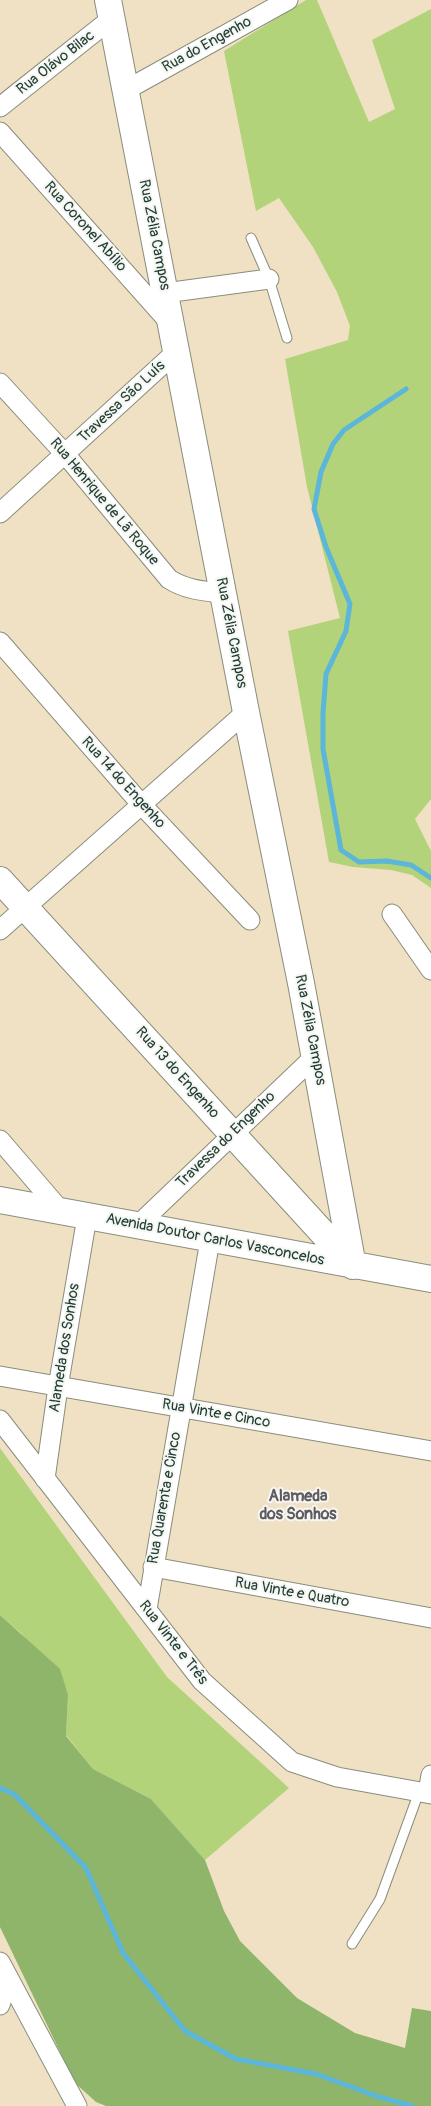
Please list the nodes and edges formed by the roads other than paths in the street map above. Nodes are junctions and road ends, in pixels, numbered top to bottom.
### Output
1 (288, 0) edge
2 (108, 7) edge
3 (126, 90) junction
4 (0, 107) edge
5 (0, 132) edge
6 (251, 238) dead end
7 (269, 279) junction
8 (165, 293) junction
9 (170, 323) junction
10 (287, 338) dead end
11 (176, 352) junction
12 (0, 383) edge
13 (65, 454) junction
14 (0, 513) edge
15 (223, 592) junction
16 (0, 642) edge
17 (246, 712) junction
18 (141, 804) junction
19 (0, 880) edge
20 (24, 907) junction
21 (392, 914) dead end
22 (250, 920) dead end
23 (0, 930) edge
24 (431, 970) edge
25 (315, 1056) junction
26 (232, 1134) junction
27 (0, 1140) edge
28 (0, 1200) edge
29 (61, 1211) junction
30 (87, 1217) junction
31 (138, 1225) junction
32 (210, 1240) junction
33 (354, 1266) junction
34 (431, 1279) edge
35 (0, 1376) edge
36 (58, 1386) junction
37 (180, 1407) junction
38 (0, 1420) edge
39 (431, 1451) edge
40 (45, 1479) junction
41 (153, 1568) junction
42 (147, 1609) junction
43 (431, 1618) edge
44 (431, 1775) edge
45 (426, 1793) edge
46 (352, 1944) dead end
47 (4, 1970) edge
48 (0, 2005) edge
49 (77, 2106) edge

1 - 3 street, Rua do Engenho
2 - 3 street, Rua Zélia Campos
2 - 4 street, Rua Olávo Bilac
3 - 8 street, Rua Zélia Campos
5 - 9 street, Rua Coronel Abílio
6 - 7 lane
7 - 8 street
7 - 10 lane
8 - 9 street, Rua Zélia Campos
9 - 11 street, Rua Zélia Campos
11 - 13 street, Travessa São Luís
11 - 15 street, Rua Zélia Campos
12 - 13 street, Rua Henrique de Lã Roque
13 - 14 street, Travessa São Luís
13 - 15 street, Rua Henrique de Lã Roque
15 - 17 street, Rua Zélia Campos
16 - 18 street, Rua 14 do Engenho
17 - 18 street
17 - 25 street, Rua Zélia Campos
18 - 20 street
18 - 22 street, Rua 14 do Engenho
19 - 20 street, Rua 13 do Engenho
20 - 23 street
20 - 26 street, Rua 13 do Engenho
21 - 24 street
25 - 26 street, Travessa do Engenho
25 - 33 street, Rua Zélia Campos
26 - 31 street, Travessa do Engenho
26 - 33 street, Rua 13 do Engenho
27 - 29 street
28 - 29 street, Avenida Doutor Carlos Vasconcelos
29 - 30 street, Avenida Doutor Carlos Vasconcelos
30 - 31 street, Avenida Doutor Carlos Vasconcelos
30 - 36 street, Alameda dos Sonhos
31 - 32 street, Avenida Doutor Carlos Vasconcelos
32 - 33 street, Avenida Doutor Carlos Vasconcelos
32 - 37 street, Rua Quarenta e Cinco
33 - 34 street, Avenida Doutor Carlos Vasconcelos
35 - 36 street, Rua Vinte e Cinco
36 - 37 street, Rua Vinte e Cinco
36 - 40 street, Alameda dos Sonhos
37 - 39 street, Rua Vinte e Cinco
37 - 41 street, Rua Quarenta e Cinco
38 - 40 street, Rua Vinte e Três
40 - 42 street, Rua Vinte e Três
41 - 42 street, Rua Quarenta e Cinco
41 - 43 street, Rua Vinte e Quatro
42 - 45 street, Rua Vinte e Três
44 - 45 street
45 - 46 lane
47 - 48 street
47 - 49 street

